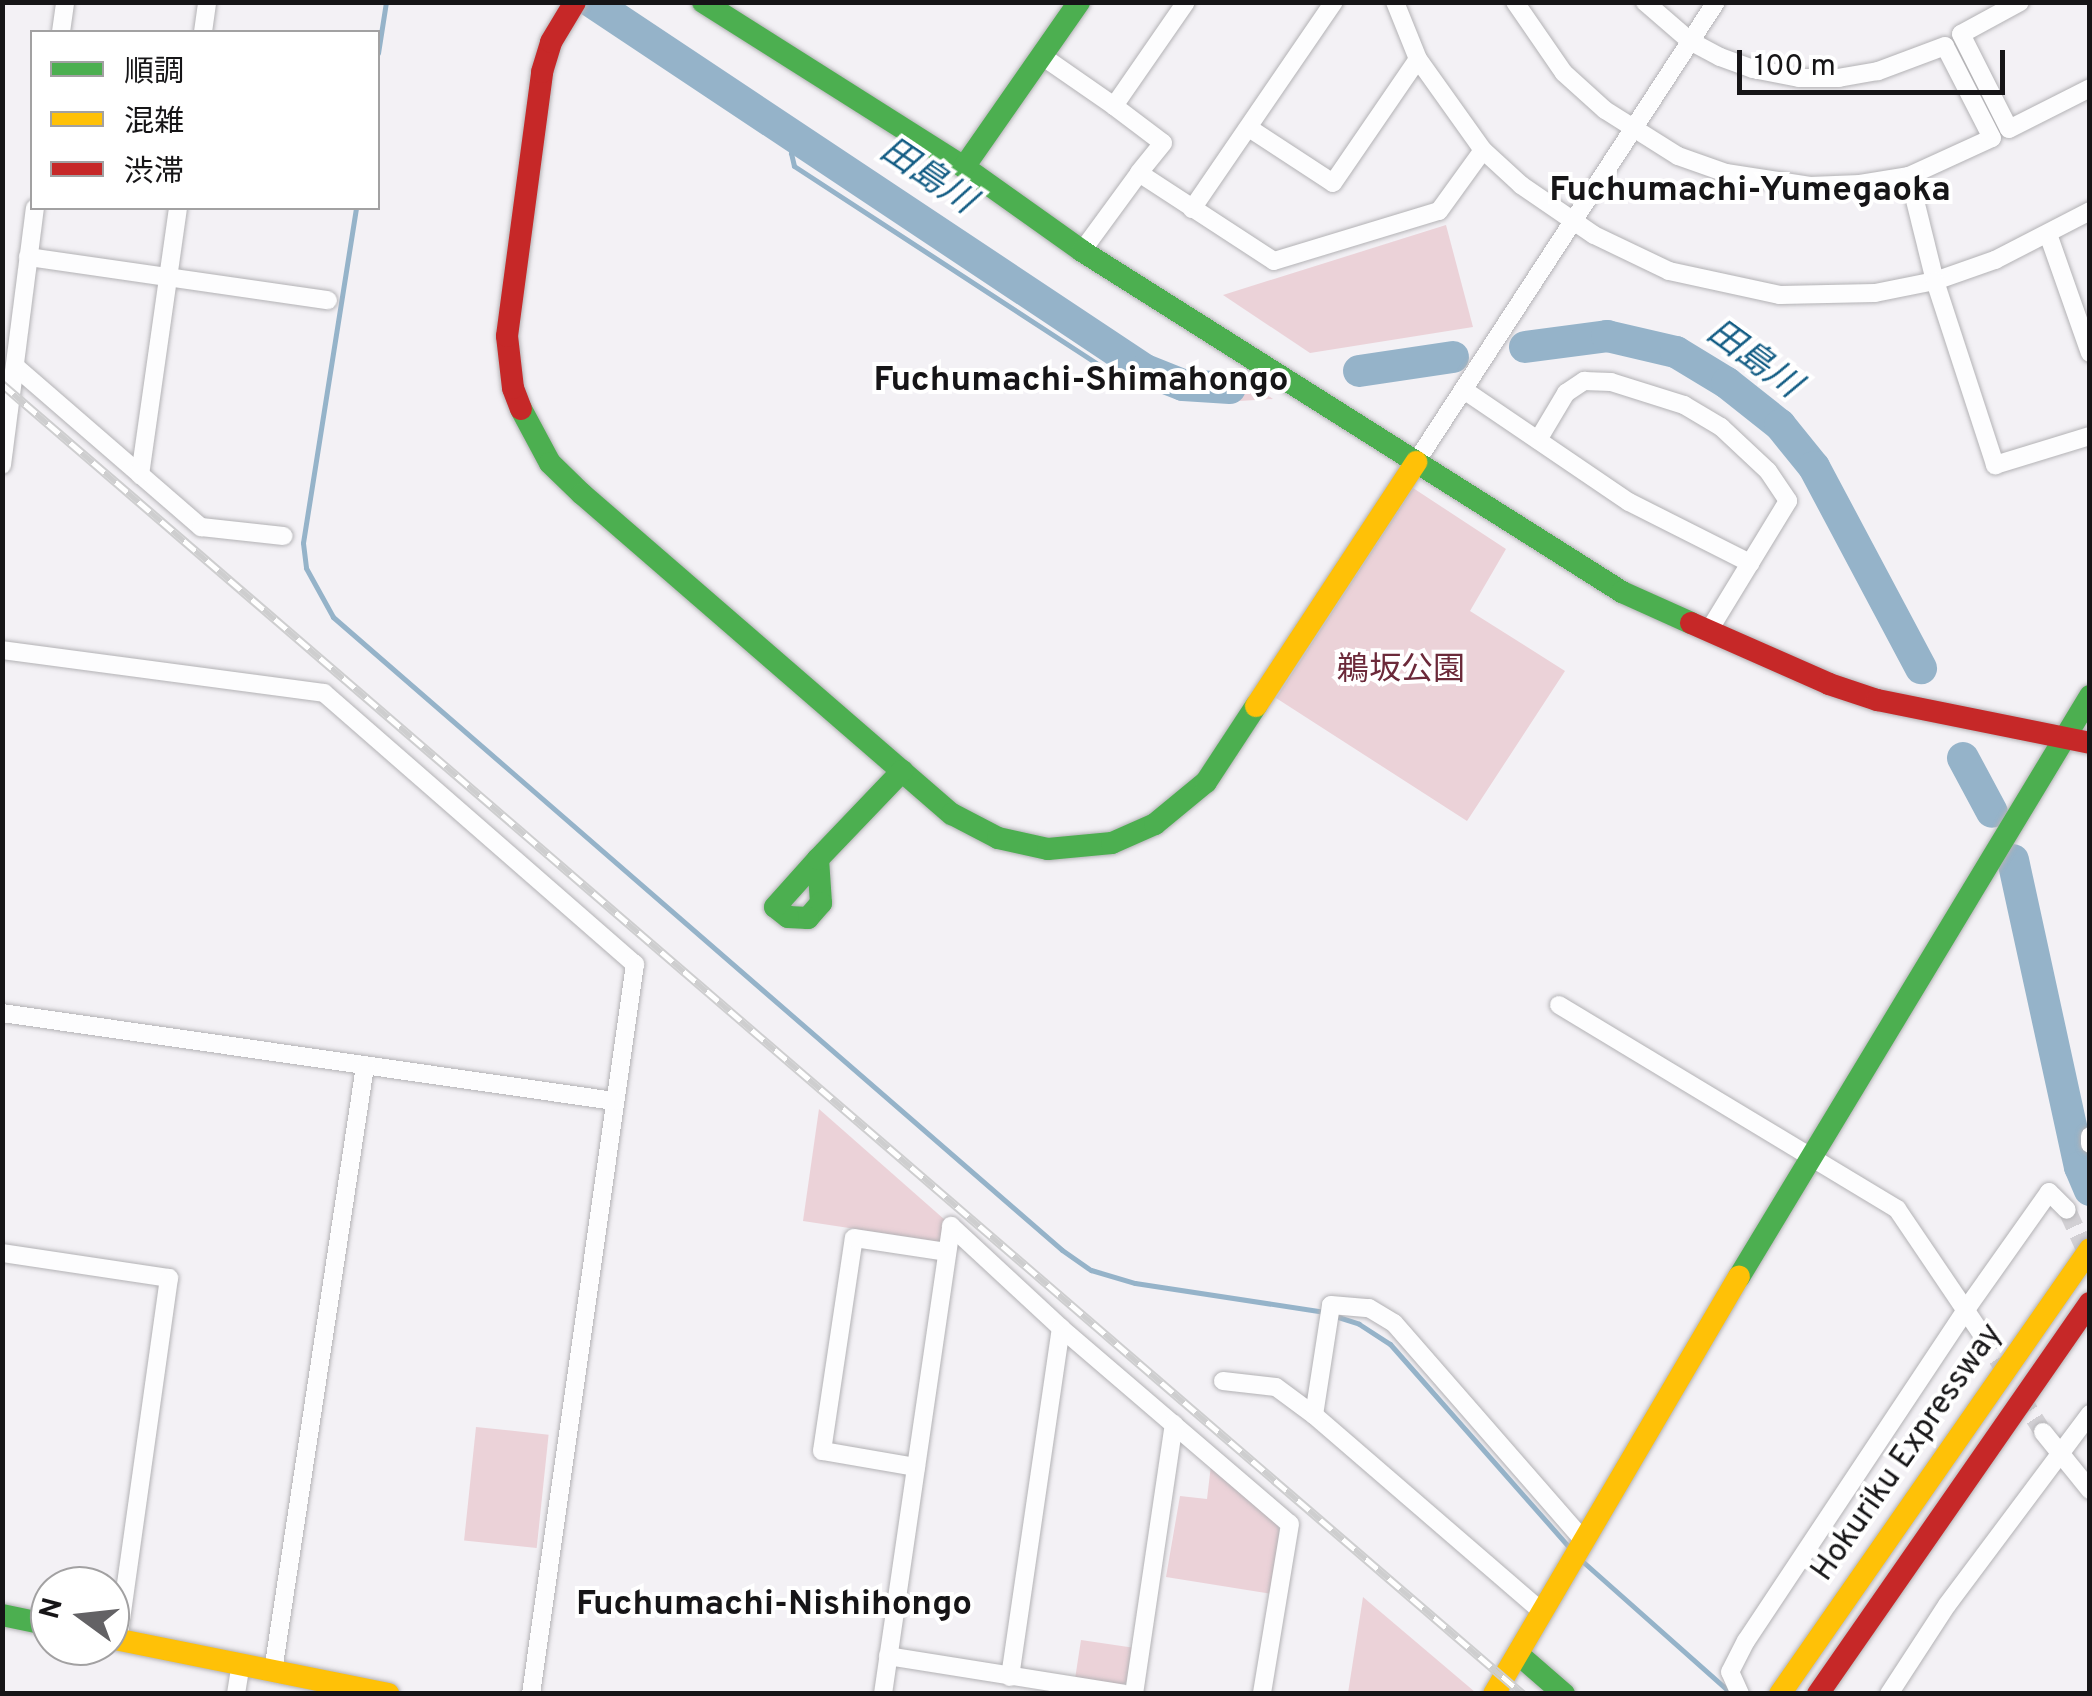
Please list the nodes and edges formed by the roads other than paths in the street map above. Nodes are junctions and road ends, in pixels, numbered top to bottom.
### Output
1 (65, 2) edge
2 (207, 2) edge
3 (702, 2) edge
4 (1079, 2) edge
5 (1186, 2) edge
6 (1334, 2) edge
7 (1395, 2) edge
8 (1516, 2) edge
9 (1646, 2) edge
10 (1716, 2) edge
11 (2020, 2) edge
12 (572, 7) edge
13 (61, 30) edge
14 (203, 30) edge
15 (1690, 41) junction
16 (1042, 56) junction
17 (1418, 59) junction
18 (2090, 88) edge
19 (1114, 106) junction
20 (1248, 128) junction
21 (1632, 130) junction
22 (1483, 150) junction
23 (964, 167) junction
24 (1139, 174) junction
25 (1909, 176) junction
26 (1192, 209) junction
27 (36, 210) edge
28 (178, 210) edge
29 (2090, 212) edge
30 (1572, 221) junction
31 (2048, 234) junction
32 (1082, 250) junction
33 (28, 258) junction
34 (168, 277) junction
35 (1935, 282) junction
36 (328, 300) dead end
37 (2083, 319) edge
38 (2090, 353) edge
39 (16, 367) junction
40 (1464, 390) junction
41 (2090, 436) edge
42 (1538, 440) junction
43 (3, 457) edge
44 (1416, 462) junction
45 (140, 475) junction
46 (284, 536) dead end
47 (1750, 564) junction
48 (1708, 632) junction
49 (2, 650) edge
50 (2090, 696) edge
51 (2064, 740) junction
52 (2090, 743) edge
53 (902, 771) junction
54 (818, 859) dead end
55 (1558, 1004) dead end
56 (2, 1013) edge
57 (365, 1066) junction
58 (614, 1101) junction
59 (2090, 1136) edge
60 (2090, 1144) edge
61 (1810, 1156) junction
62 (2067, 1210) dead end
63 (2090, 1249) edge
64 (947, 1252) junction
65 (2, 1253) edge
66 (2090, 1303) edge
67 (1967, 1308) junction
68 (1061, 1328) junction
69 (1983, 1336) tunnel mouth
70 (1223, 1380) dead end
71 (1314, 1414) junction
72 (2090, 1414) edge
73 (1174, 1424) junction
74 (2042, 1432) tunnel mouth
75 (2060, 1454) junction
76 (916, 1467) junction
77 (2090, 1490) edge
78 (1583, 1540) junction
79 (125, 1566) edge
80 (1542, 1612) junction
81 (2, 1614) edge
82 (30, 1620) edge
83 (130, 1642) edge
84 (1518, 1654) junction
85 (888, 1656) junction
86 (241, 1664) junction
87 (273, 1671) junction
88 (1010, 1678) junction
89 (236, 1694) edge
90 (388, 1694) edge
91 (532, 1694) edge
92 (883, 1694) edge
93 (1124, 1694) edge
94 (1134, 1694) edge
95 (1262, 1694) edge
96 (1494, 1694) edge
97 (1564, 1694) edge
98 (1740, 1694) edge
99 (1780, 1694) edge
100 (1818, 1694) edge
101 (1889, 1694) edge

1 - 13 street
2 - 14 street
3 - 23 main road
4 - 16 main road
5 - 19 street
6 - 20 street
7 - 17 street
8 - 21 street
9 - 15 street
10 - 15 street
11 - 18 street
12 - 53 main road
15 - 21 street
15 - 25 street
16 - 19 street
16 - 23 main road
17 - 20 street
17 - 22 street
19 - 24 street
20 - 26 street
21 - 25 street
21 - 30 street
22 - 26 street
22 - 30 street
23 - 32 main road
24 - 26 street
24 - 32 street
25 - 35 street
27 - 33 street
28 - 34 street
29 - 31 street
30 - 35 street
30 - 40 street
31 - 35 street
31 - 37 street
32 - 44 main road
33 - 34 street
33 - 39 street
34 - 36 street
34 - 45 street
35 - 41 street
37 - 38 street
39 - 43 street
39 - 45 street
40 - 42 street
40 - 44 street
42 - 47 street
42 - 47 street
44 - 48 main road
44 - 53 main road
45 - 46 street
47 - 48 street
48 - 51 main road
49 - 58 street
50 - 51 main road
51 - 52 main road
51 - 61 main road
53 - 54 main road
55 - 61 street
56 - 57 street
57 - 58 street
57 - 87 street
58 - 91 street
59 - 60 street
61 - 67 street
61 - 78 main road
62 - 67 street
63 - 99 main road, Hokuriku Expressway
64 - 68 street
64 - 76 street
64 - 76 street
65 - 79 street
66 - 100 main road, Hokuriku Expressway
67 - 69 street
67 - 98 street
68 - 73 street
68 - 88 street
70 - 71 street
71 - 78 street
71 - 80 street
72 - 75 street
73 - 94 street
73 - 95 street
74 - 75 street
75 - 77 street
75 - 101 street
76 - 85 street
78 - 80 main road
80 - 84 main road
81 - 82 main road
83 - 86 main road
84 - 96 main road
84 - 97 main road
85 - 88 street
85 - 92 street
86 - 87 main road
86 - 89 street
87 - 90 main road
88 - 93 street

